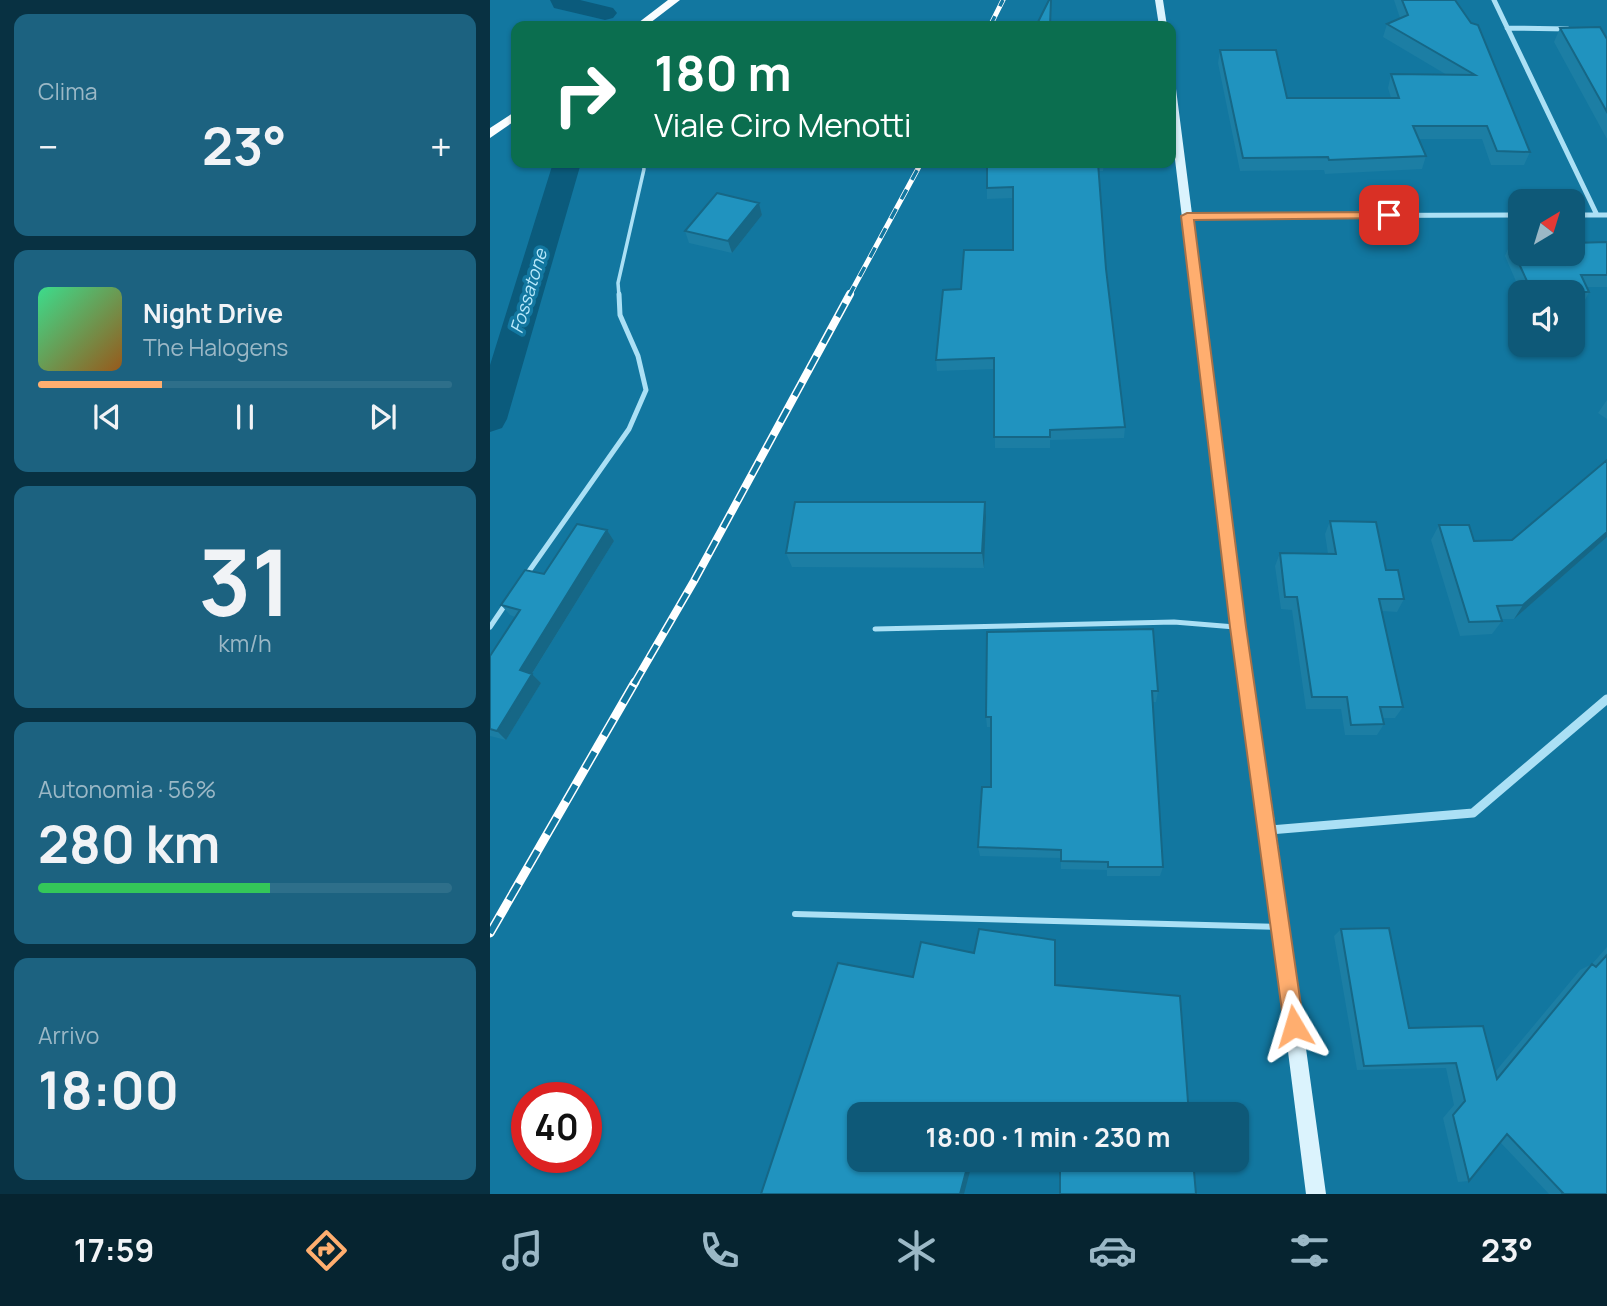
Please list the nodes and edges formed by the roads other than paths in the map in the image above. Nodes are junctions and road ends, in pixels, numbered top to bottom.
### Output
1 (675, 0) edge
2 (1159, 0) edge
3 (1494, 0) edge
4 (651, 21) edge
5 (1162, 21) edge
6 (1507, 27) junction
7 (1570, 29) edge
8 (511, 119) edge
9 (1176, 129) edge
10 (490, 134) edge
11 (644, 168) edge
12 (1508, 215) edge
13 (1586, 215) edge
14 (1597, 215) junction
15 (1607, 215) edge
16 (1187, 216) junction
17 (521, 583) edge
18 (513, 594) edge
19 (490, 627) edge
20 (1238, 627) junction
21 (874, 629) dead end
22 (1607, 699) edge
23 (1268, 830) junction
24 (795, 914) dead end
25 (1281, 927) junction
26 (1316, 1194) edge

1 - 4 main road
2 - 5 street
3 - 6 street
6 - 7 street
6 - 14 street
8 - 10 main road
9 - 16 street
11 - 17 lane
12 - 16 street
13 - 14 street
14 - 15 street
16 - 20 street
18 - 19 lane
20 - 21 lane
20 - 23 street
22 - 23 street
23 - 25 street
24 - 25 lane
25 - 26 street

